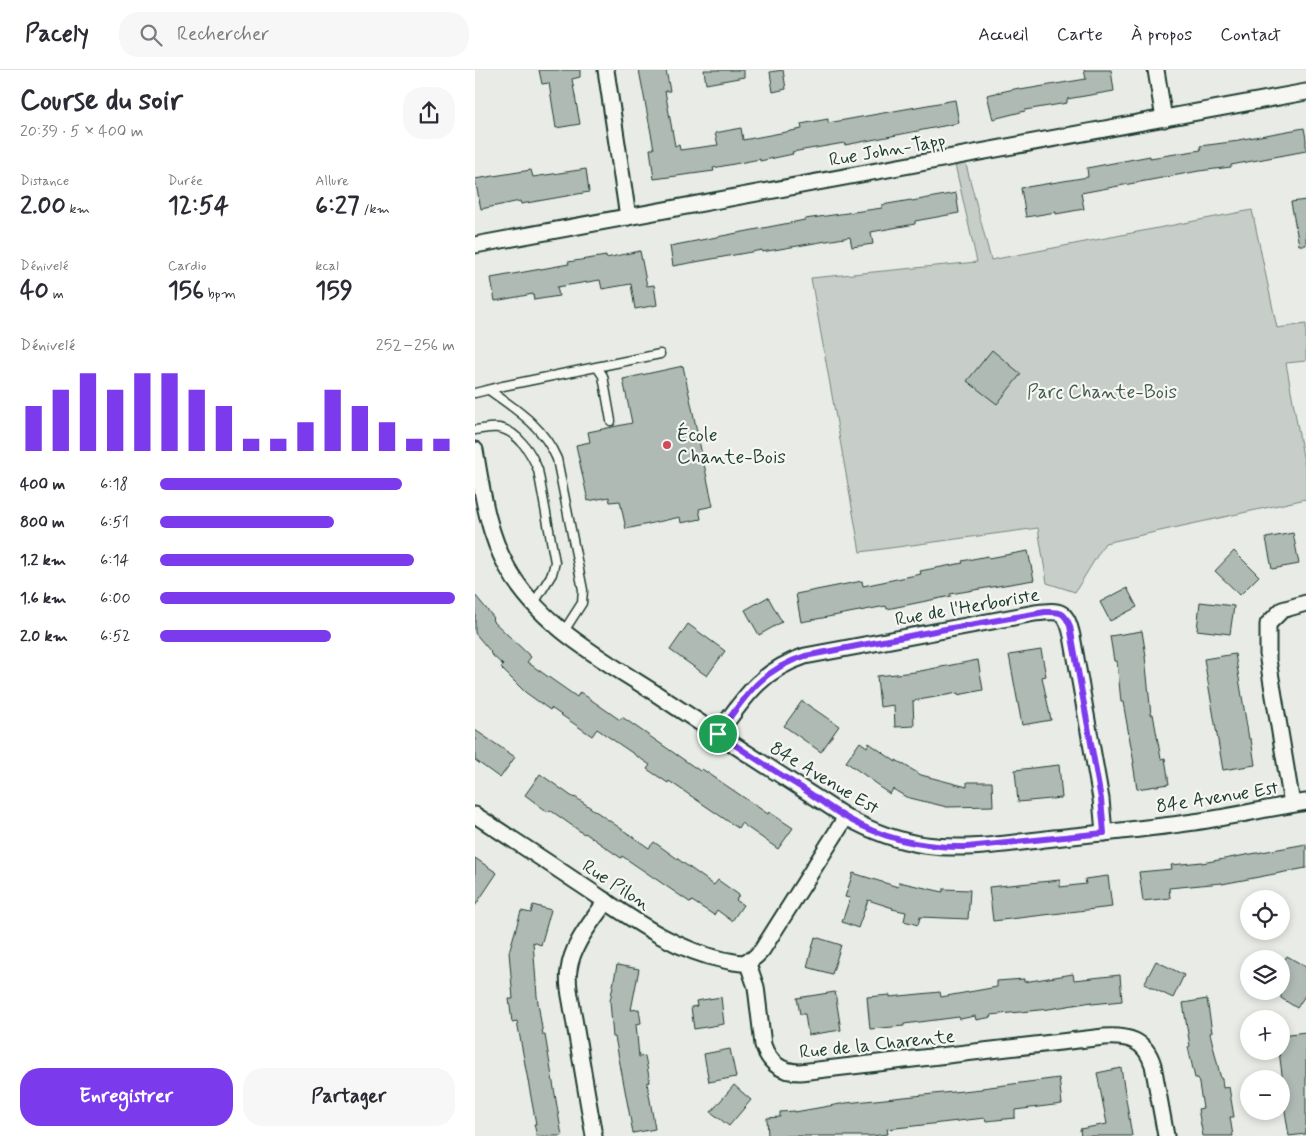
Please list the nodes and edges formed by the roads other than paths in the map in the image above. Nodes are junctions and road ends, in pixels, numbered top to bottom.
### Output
1 (605, 70) edge
2 (1156, 70) edge
3 (1306, 92) edge
4 (1164, 119) junction
5 (628, 217) junction
6 (475, 245) edge
7 (659, 354) dead end
8 (597, 367) junction
9 (489, 390) junction
10 (475, 393) edge
11 (611, 420) dead end
12 (475, 430) edge
13 (475, 450) edge
14 (534, 603) junction
15 (1306, 603) edge
16 (564, 631) junction
17 (718, 734) junction
18 (1299, 803) edge
19 (475, 814) edge
20 (846, 817) junction
21 (1104, 833) junction
22 (606, 901) junction
23 (747, 961) junction
24 (594, 1136) edge
25 (1166, 1136) edge

1 - 5 street
2 - 4 street
3 - 4 street, Rue John-Tapp
4 - 5 street, Rue John-Tapp
5 - 6 street, Rue John-Tapp
7 - 8 lane
8 - 9 lane
8 - 11 lane
9 - 10 lane
9 - 16 lane
12 - 14 lane
13 - 14 street, 84e Avenue Est
14 - 16 street, 84e Avenue Est
15 - 18 street
16 - 17 street, 84e Avenue Est
17 - 20 street, 84e Avenue Est
17 - 21 street, Rue de l'Herboriste
18 - 21 street, 84e Avenue Est
19 - 22 street, Rue Pilon
20 - 21 street, 84e Avenue Est
20 - 23 street
22 - 23 street, Rue Pilon
22 - 24 street
23 - 25 street, Rue de la Charente

